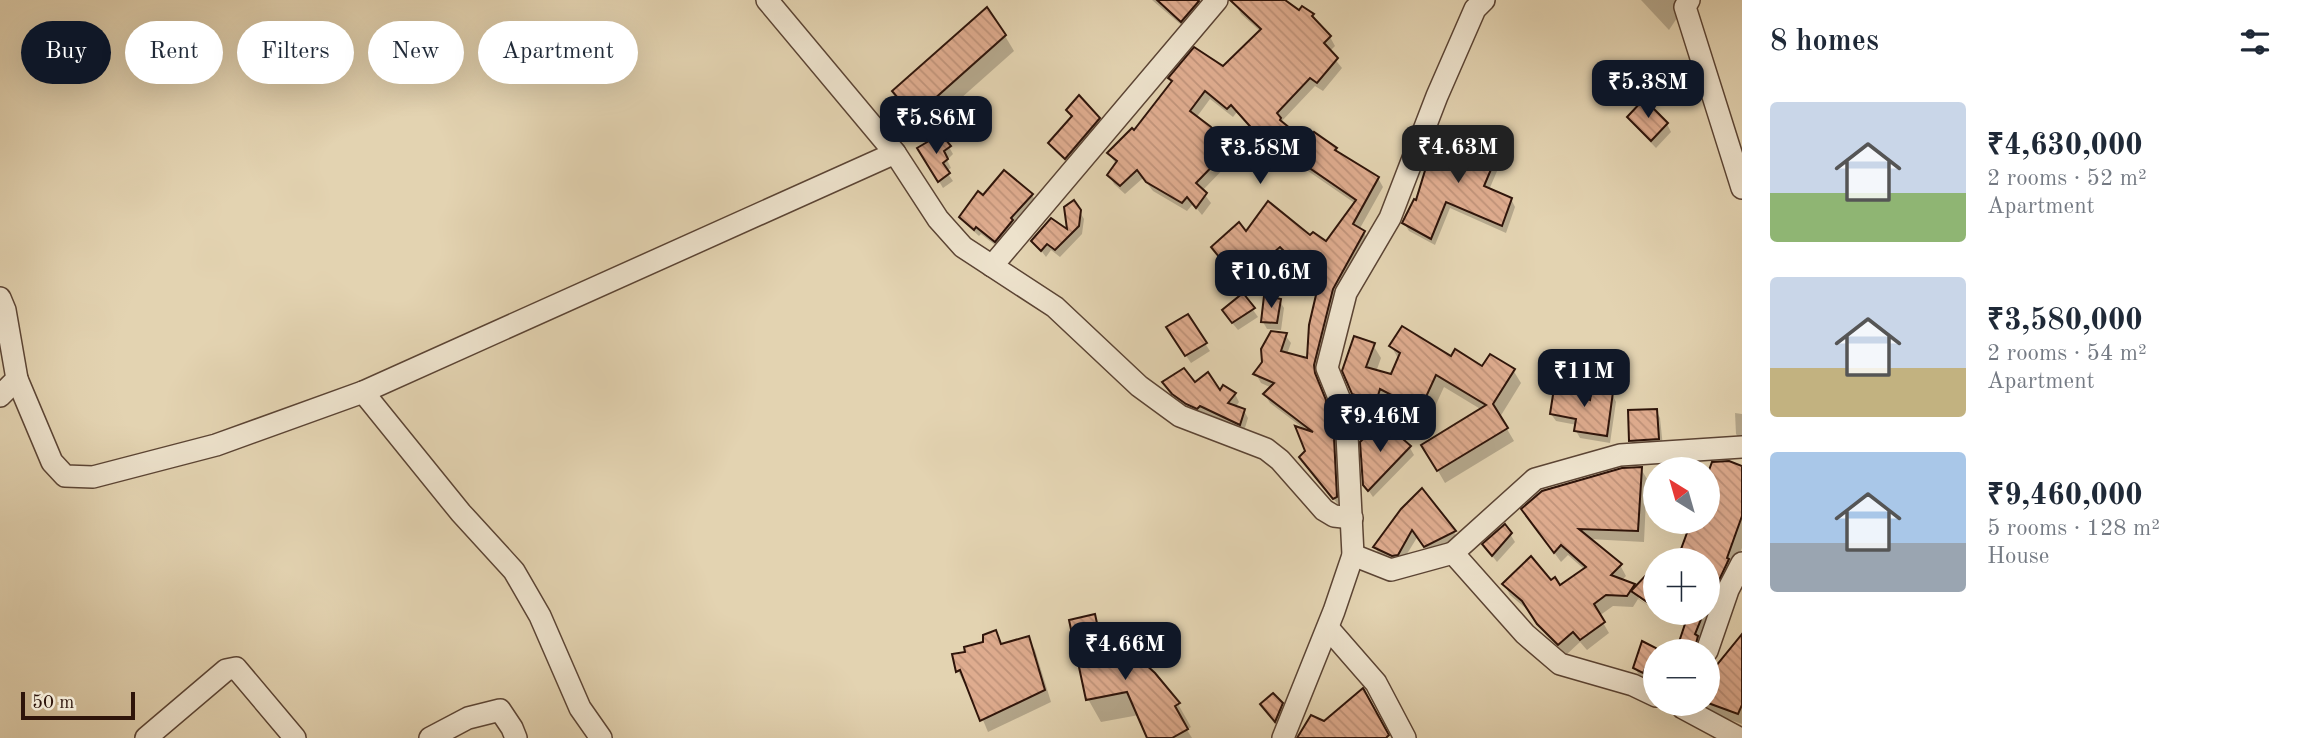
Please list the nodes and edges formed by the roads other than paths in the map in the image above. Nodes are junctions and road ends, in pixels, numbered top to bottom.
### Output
1 (767, 0) edge
2 (1217, 0) edge
3 (1484, 0) edge
4 (1689, 0) edge
5 (895, 153) junction
6 (1742, 188) edge
7 (992, 266) junction
8 (2, 306) edge
9 (17, 379) junction
10 (363, 392) junction
11 (0, 396) edge
12 (1742, 447) edge
13 (1352, 518) junction
14 (1452, 553) junction
15 (1353, 555) junction
16 (1742, 563) edge
17 (1328, 628) junction
18 (1711, 639) edge
19 (1643, 690) edge
20 (1700, 716) edge
21 (146, 738) edge
22 (295, 738) edge
23 (430, 738) edge
24 (516, 738) edge
25 (601, 738) edge
26 (1283, 738) edge
27 (1405, 738) edge
28 (1739, 738) edge

1 - 5 street
2 - 7 street
3 - 13 street
4 - 6 street
5 - 7 street
5 - 10 street
7 - 13 street
8 - 9 street
9 - 10 street
9 - 11 street
10 - 25 street
12 - 14 street
13 - 15 street
14 - 15 street
14 - 19 street
15 - 17 street
16 - 18 street
17 - 26 street
17 - 27 street
20 - 28 street
21 - 22 street
23 - 24 street

